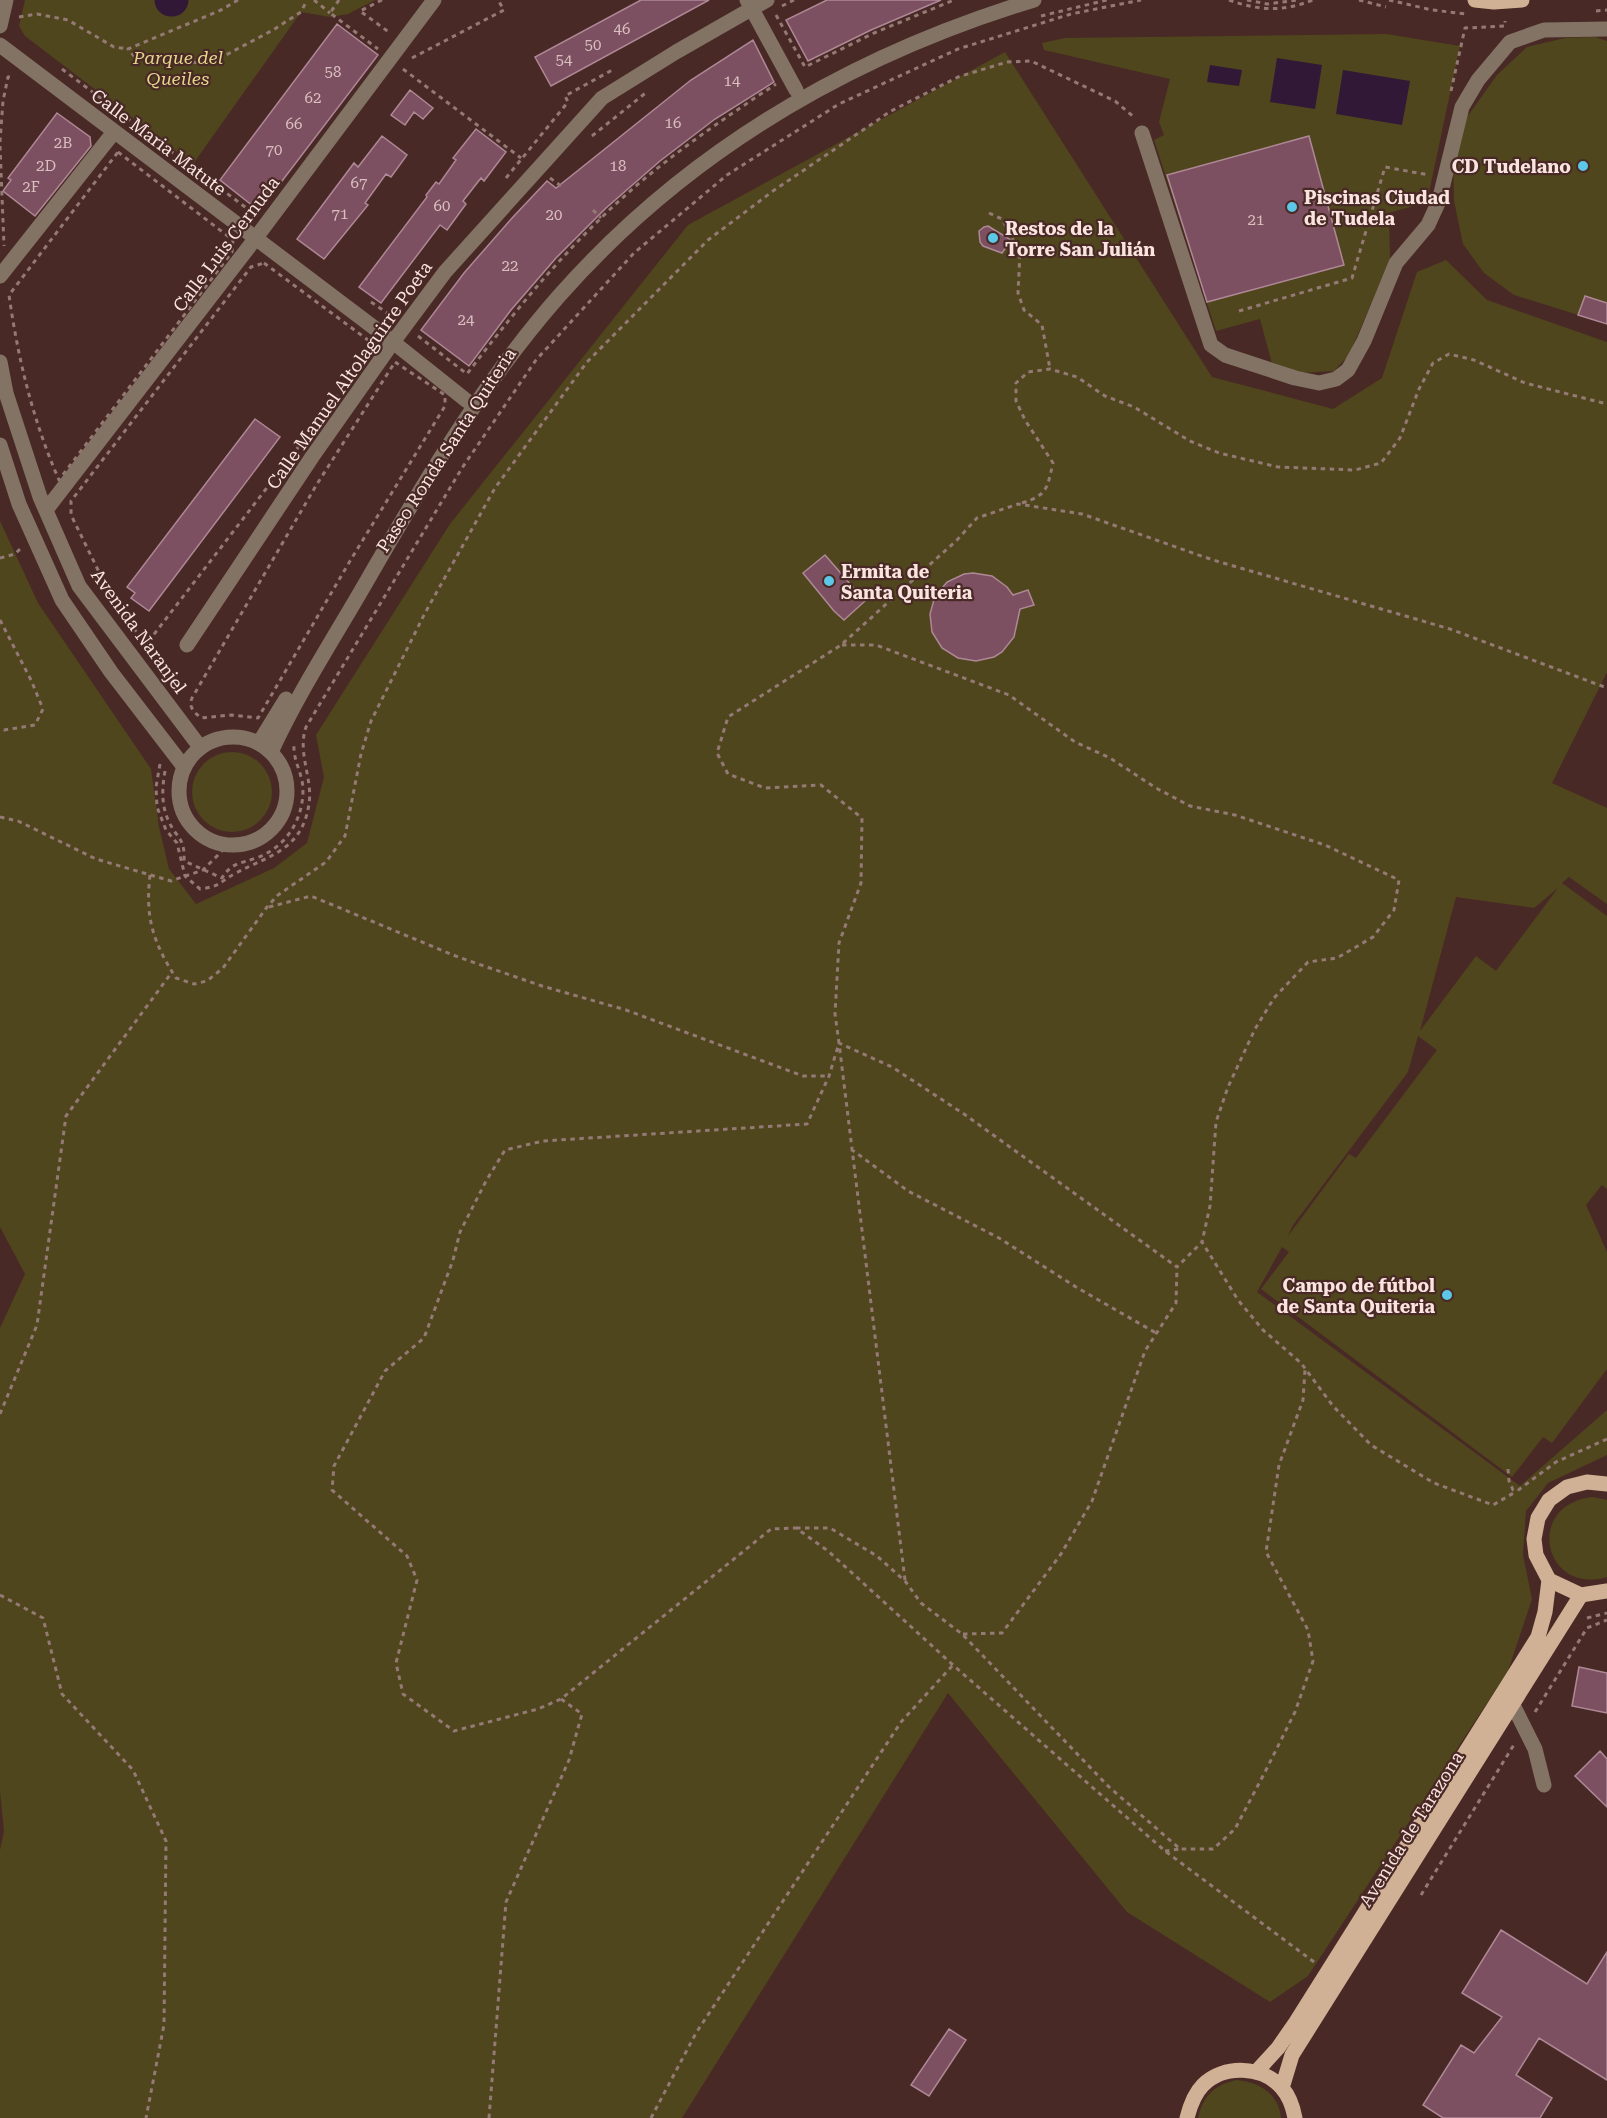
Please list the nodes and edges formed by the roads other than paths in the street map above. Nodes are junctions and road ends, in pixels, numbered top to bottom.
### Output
1 (6, 0) edge
2 (434, 0) edge
3 (1005, 0) edge
4 (1034, 0) edge
5 (1475, 0) edge
6 (1522, 0) edge
7 (749, 4) edge
8 (770, 5) edge
9 (8, 25) edge
10 (1607, 29) edge
11 (0, 45) edge
12 (796, 90) junction
13 (114, 132) junction
14 (1142, 133) road end
15 (255, 239) junction
16 (0, 276) edge
17 (393, 342) junction
18 (0, 362) edge
19 (467, 401) junction
20 (0, 445) edge
21 (45, 510) junction
22 (187, 645) dead end
23 (200, 747) junction
24 (265, 747) junction
25 (184, 767) junction
26 (1607, 1485) edge
27 (1549, 1580) junction
28 (1607, 1591) edge
29 (1581, 1595) junction
30 (1512, 1703) junction
31 (1544, 1785) dead end
32 (1256, 2072) junction
33 (1282, 2088) junction
34 (1187, 2118) edge
35 (1295, 2118) edge

1 - 9 street, bridge
2 - 15 street, Calle Luis Cernuda
3 - 12 street, Paseo Ronda Santa Quiteria
4 - 24 street, Paseo Ronda Santa Quiteria
5 - 6 main road
7 - 8 street, Calle Manuel Altolaguirre Poeta
7 - 12 street
7 - 17 street, Calle Manuel Altolaguirre Poeta
10 - 14 street
11 - 13 street, Calle Maria Matute
12 - 19 street, Paseo Ronda Santa Quiteria
13 - 15 street, Calle Maria Matute
13 - 16 street
15 - 17 street, Calle Maria Matute
15 - 21 street, Calle Luis Cernuda
17 - 19 street, Calle Maria Matute
17 - 22 street, Calle Manuel Altolaguirre Poeta
18 - 21 street, Avenida Naranjel
19 - 24 street, Paseo Ronda Santa Quiteria
20 - 25 street
21 - 23 street, Avenida Naranjel
23 - 24 street
23 - 25 street
24 - 25 street
26 - 27 main road
27 - 29 main road
27 - 32 main road, Avenida de Tarazona
28 - 29 main road
29 - 30 main road, Avenida de Tarazona
30 - 31 street
30 - 33 main road, Avenida de Tarazona
32 - 33 main road
32 - 34 main road
33 - 35 main road

